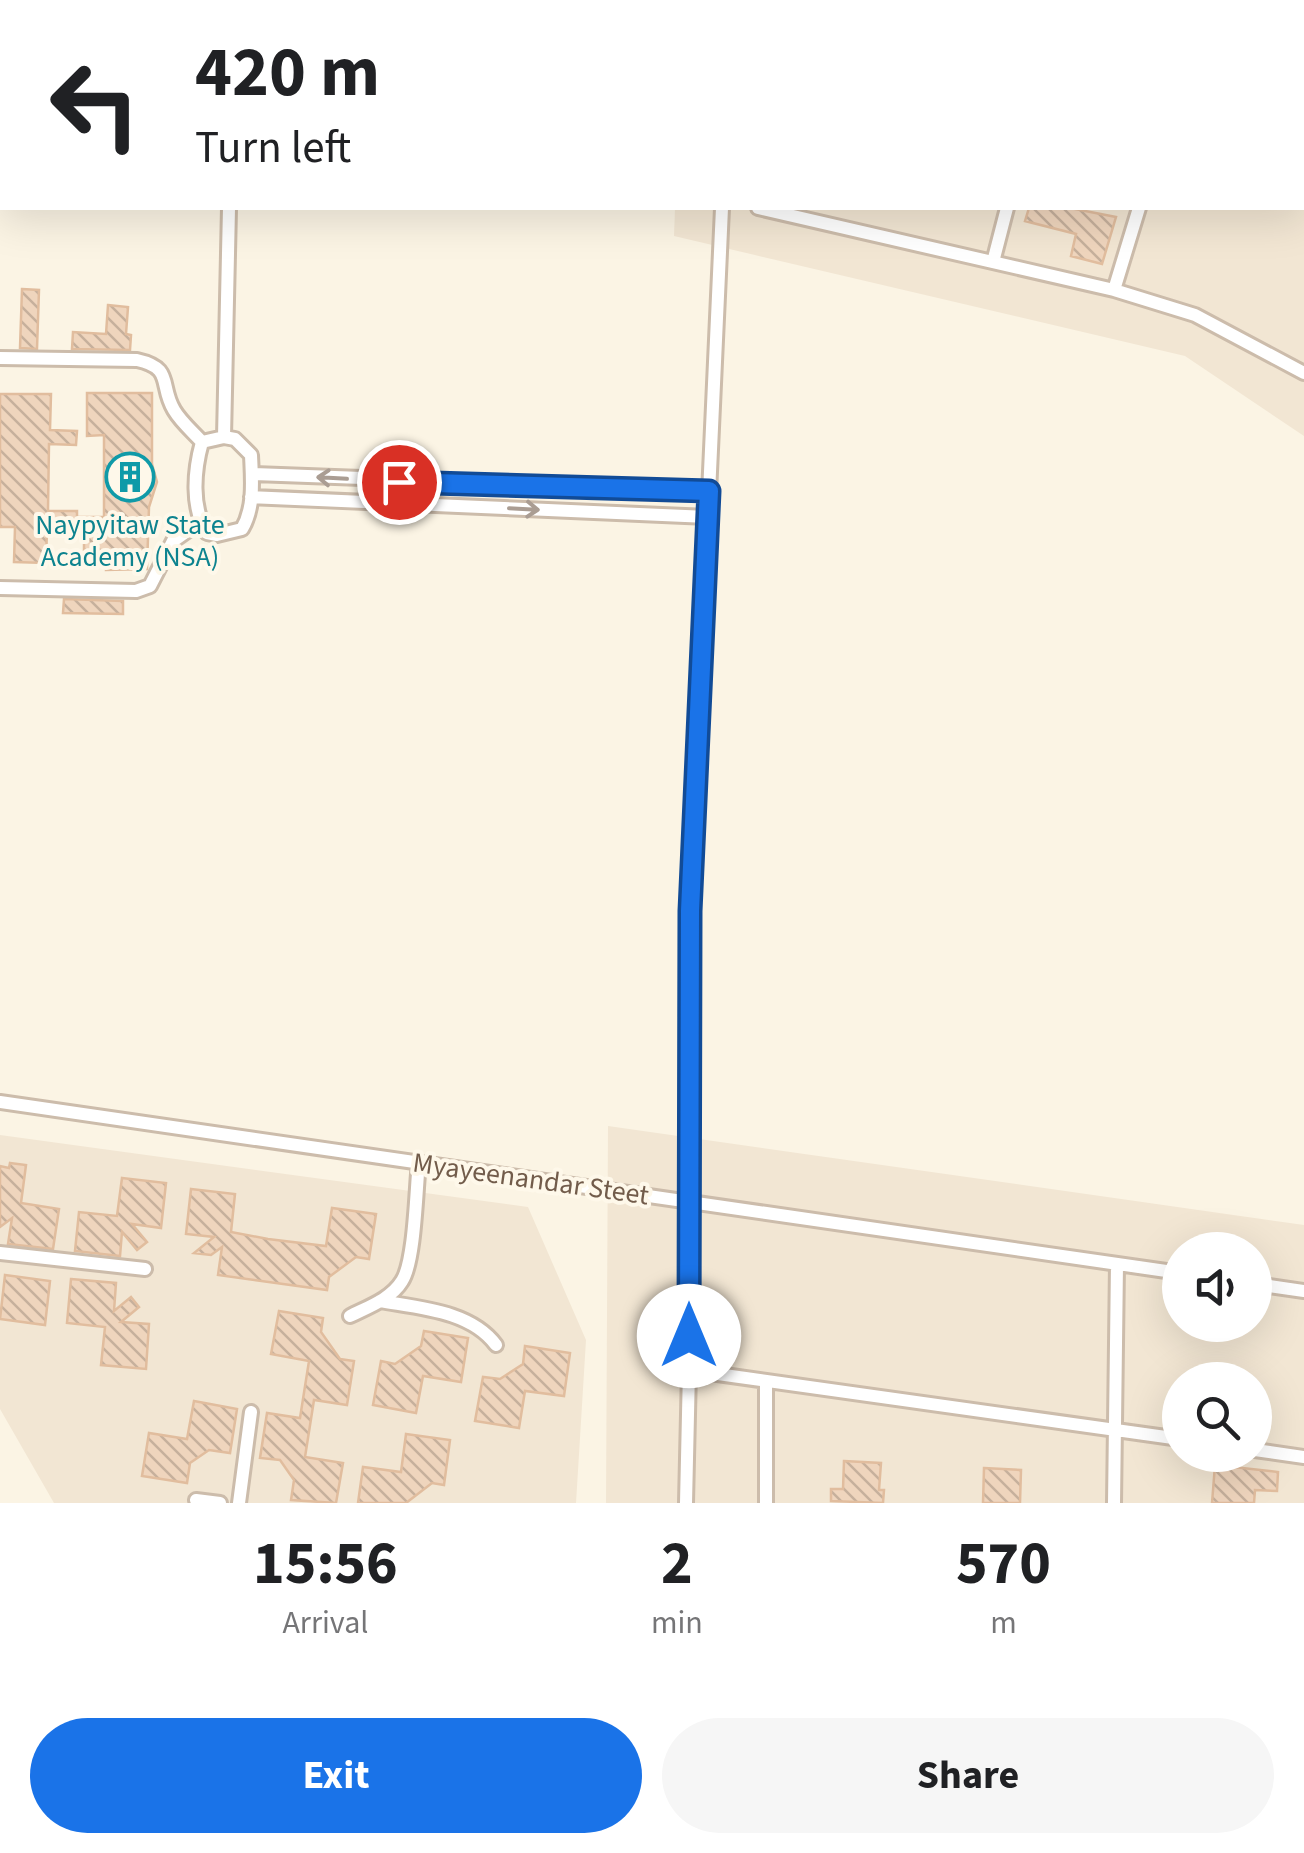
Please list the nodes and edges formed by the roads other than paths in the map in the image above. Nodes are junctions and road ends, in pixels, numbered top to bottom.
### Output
1 (229, 210) edge
2 (722, 210) edge
3 (767, 210) edge
4 (1006, 210) edge
5 (1138, 210) edge
6 (992, 262) junction
7 (1114, 290) junction
8 (0, 358) edge
9 (1304, 374) edge
10 (224, 437) junction
11 (202, 442) junction
12 (252, 474) junction
13 (709, 491) junction
14 (252, 497) junction
15 (708, 517) junction
16 (200, 522) junction
17 (0, 588) edge
18 (0, 1102) edge
19 (419, 1162) junction
20 (689, 1201) junction
21 (0, 1253) edge
22 (1116, 1264) junction
23 (145, 1270) dead end
24 (1162, 1270) edge
25 (1272, 1286) edge
26 (1304, 1291) edge
27 (380, 1301) junction
28 (350, 1316) dead end
29 (496, 1345) dead end
30 (690, 1370) junction
31 (766, 1380) junction
32 (251, 1412) dead end
33 (1114, 1429) junction
34 (1162, 1436) edge
35 (1272, 1453) edge
36 (1304, 1458) edge
37 (196, 1500) dead end
38 (220, 1503) edge
39 (238, 1503) edge
40 (686, 1503) edge
41 (766, 1503) edge
42 (1114, 1503) edge

1 - 10 street
2 - 13 street
3 - 6 street
4 - 6 street
5 - 7 street
6 - 7 street
7 - 9 street
8 - 11 street
10 - 11 street
10 - 12 street
11 - 16 street
13 -> 12 street
12 - 14 street
13 - 15 street
14 -> 15 street
14 - 16 street
15 - 20 street
16 - 17 street
18 - 19 street, Myayeenandar Steet
19 - 20 street, Myayeenandar Steet
19 - 27 street
20 - 22 street, Myayeenandar Steet
20 - 30 street
21 - 23 street
22 - 24 street, Myayeenandar Steet
22 - 33 street
25 - 26 street
27 - 28 street
27 - 29 street
30 - 31 street
30 - 40 street
31 - 33 street
31 - 41 street
32 - 39 street
33 - 34 street
33 - 42 street
35 - 36 street
37 - 38 street

